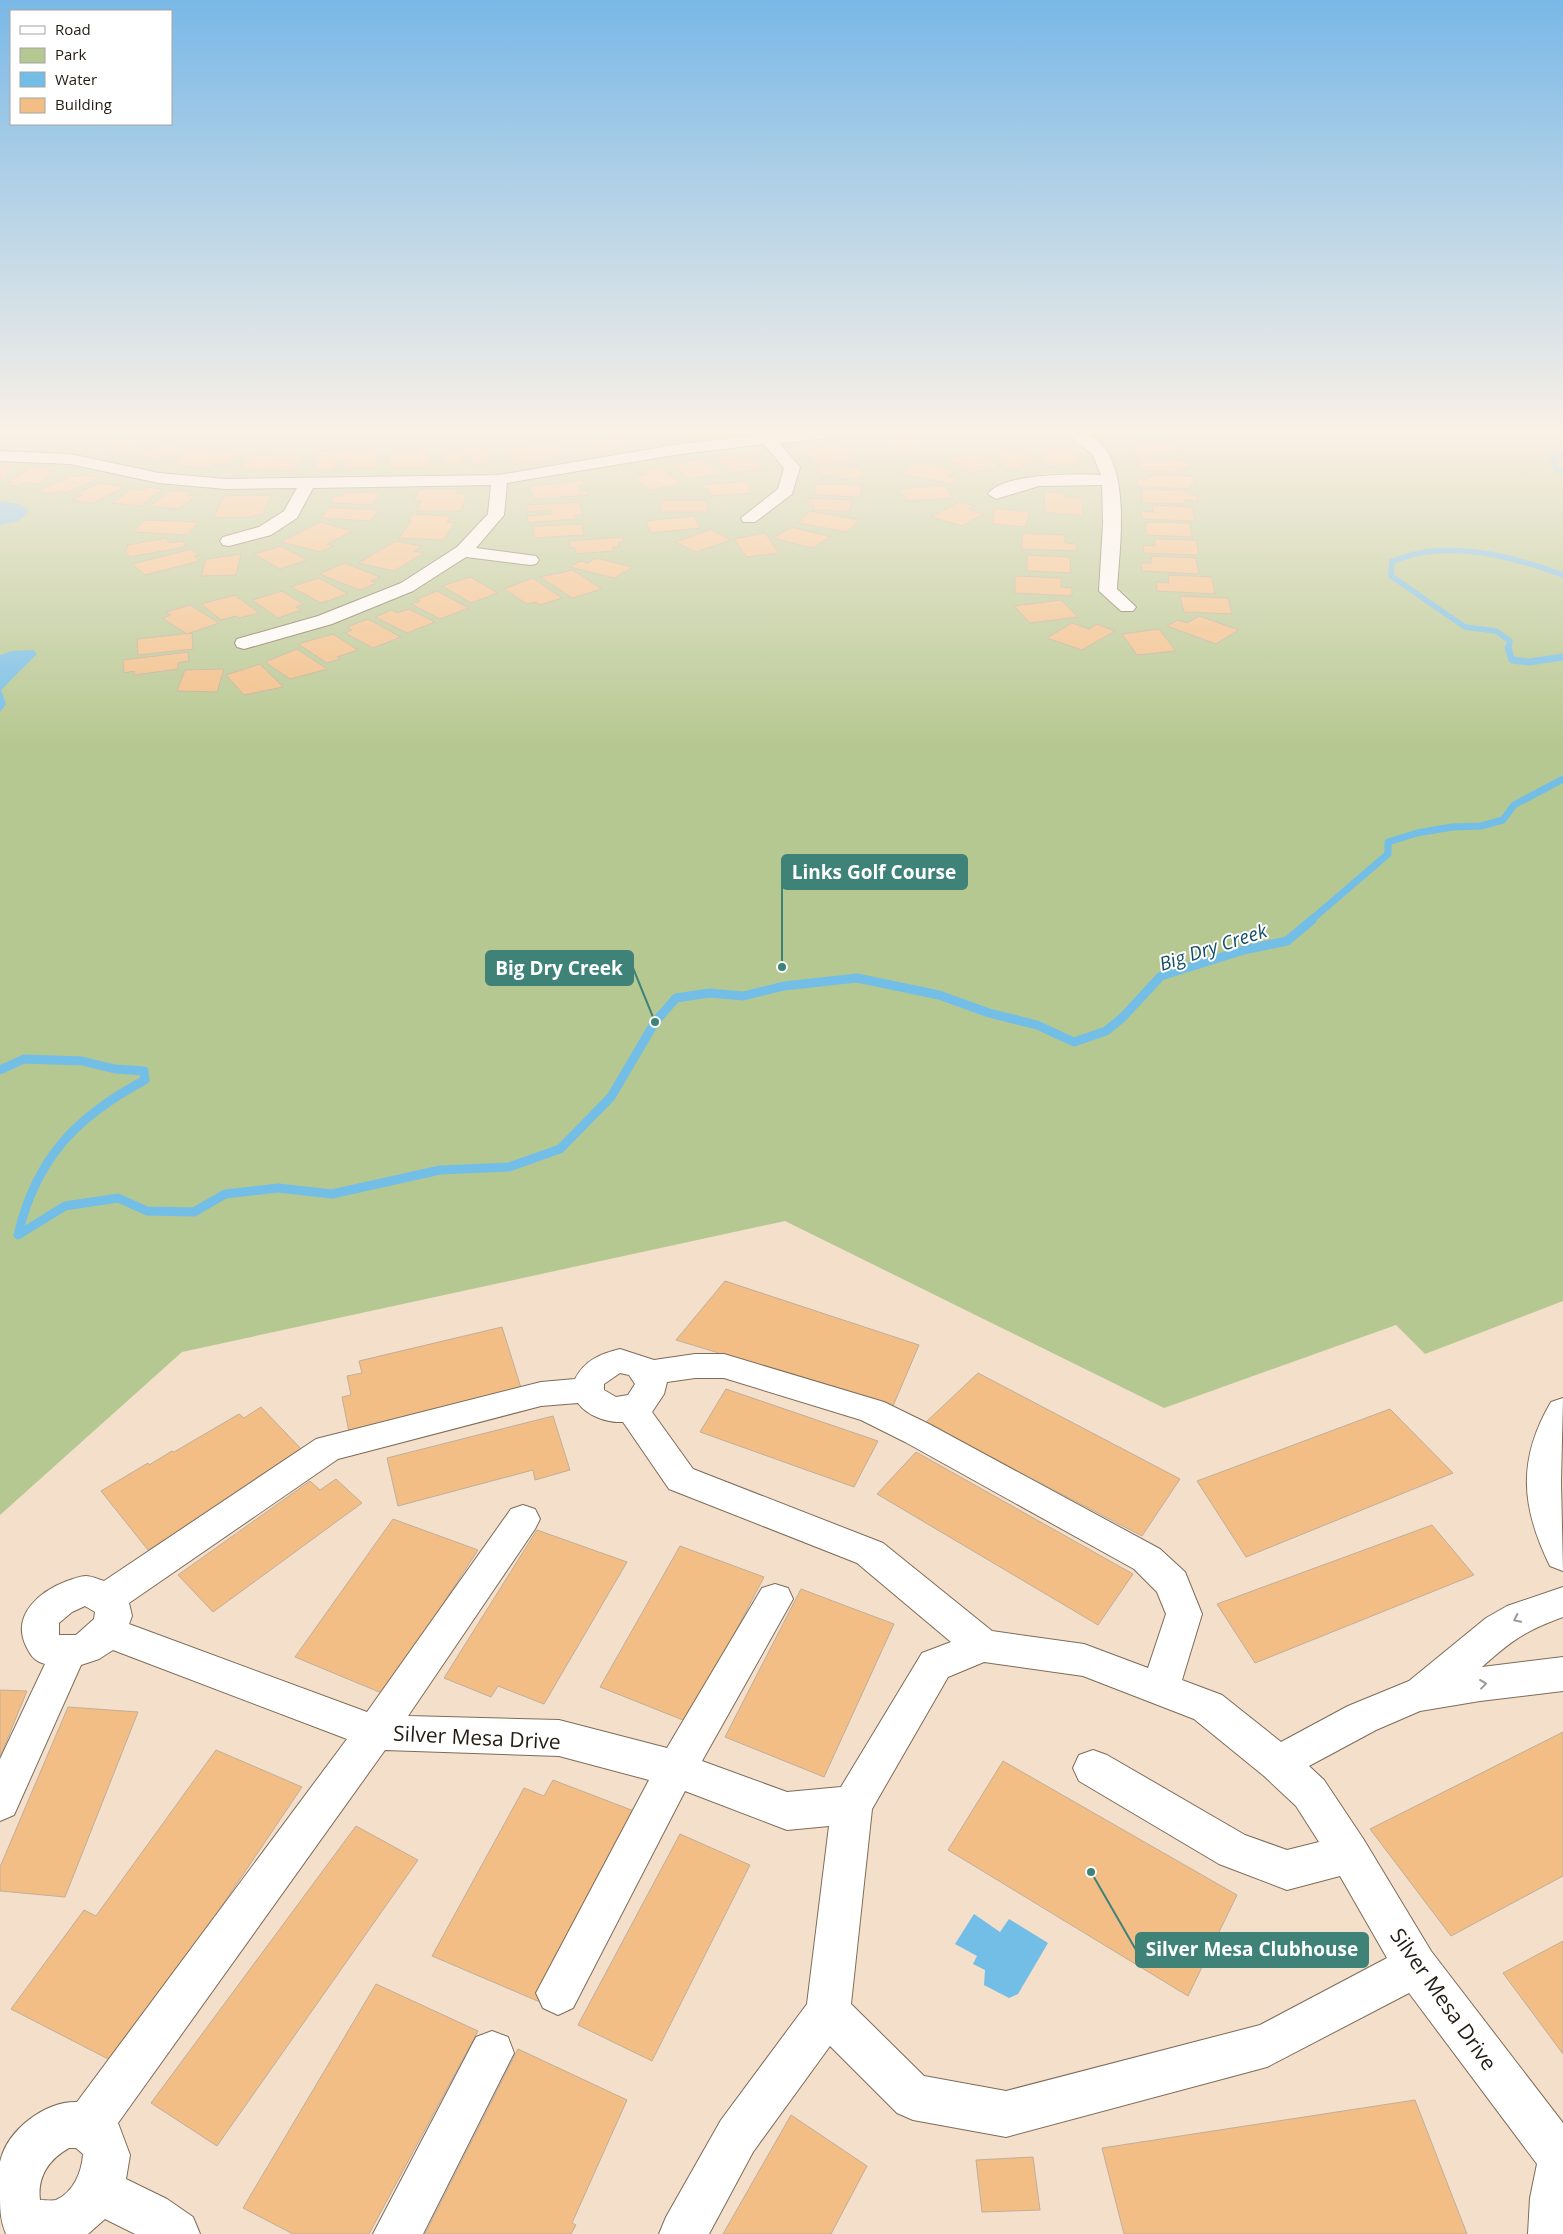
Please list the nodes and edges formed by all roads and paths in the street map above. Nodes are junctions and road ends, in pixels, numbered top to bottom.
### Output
1 (245, 537) edge
2 (476, 537) edge
3 (1110, 537) edge
4 (229, 542) dead end
5 (463, 551) junction
6 (530, 560) dead end
7 (1127, 607) dead end
8 (244, 643) dead end
9 (649, 1373) junction
10 (588, 1390) junction
11 (631, 1408) junction
12 (1563, 1411) edge
13 (523, 1519) dead end
14 (1563, 1556) edge
15 (775, 1599) dead end
16 (1563, 1602) edge
17 (108, 1615) junction
18 (983, 1646) junction
19 (68, 1654) junction
20 (1563, 1674) edge
21 (1160, 1689) junction
22 (1417, 1695) junction
23 (374, 1732) junction
24 (1278, 1763) junction
25 (1093, 1768) dead end
26 (676, 1769) junction
27 (0, 1802) edge
28 (852, 1805) junction
29 (1350, 1854) junction
30 (1416, 1966) junction
31 (558, 1993) dead end
32 (828, 2012) junction
33 (492, 2053) dead end
34 (87, 2127) junction
35 (1562, 2161) edge
36 (99, 2190) junction
37 (63, 2228) edge
38 (176, 2234) edge
39 (397, 2234) edge
40 (683, 2234) edge
41 (1552, 2234) edge

1 - 4 street
2 - 5 street
3 - 7 street
5 - 6 street
5 - 8 street
9 - 10 street
9 - 11 street
9 - 21 street
10 - 11 street
10 - 17 street
11 - 18 street
12 - 14 street
13 - 23 street
15 - 26 street
16 -> 22 street
17 - 19 street
17 - 19 street
17 - 23 street, Silver Mesa Drive
18 - 21 street, Silver Mesa Drive
18 - 28 street
19 - 27 street
22 -> 20 street
21 - 24 street, Silver Mesa Drive
22 - 24 street
23 - 26 street, Silver Mesa Drive
23 - 34 street
24 - 29 street, Silver Mesa Drive
25 - 29 street
26 - 28 street, Silver Mesa Drive
26 - 31 street
28 - 32 street
29 - 30 street, Silver Mesa Drive
30 - 32 street
30 - 35 street, Silver Mesa Drive
32 - 40 street
33 - 39 street
34 - 36 street
34 - 37 street
35 - 41 street, Silver Mesa Drive
36 - 37 street
36 - 38 street

